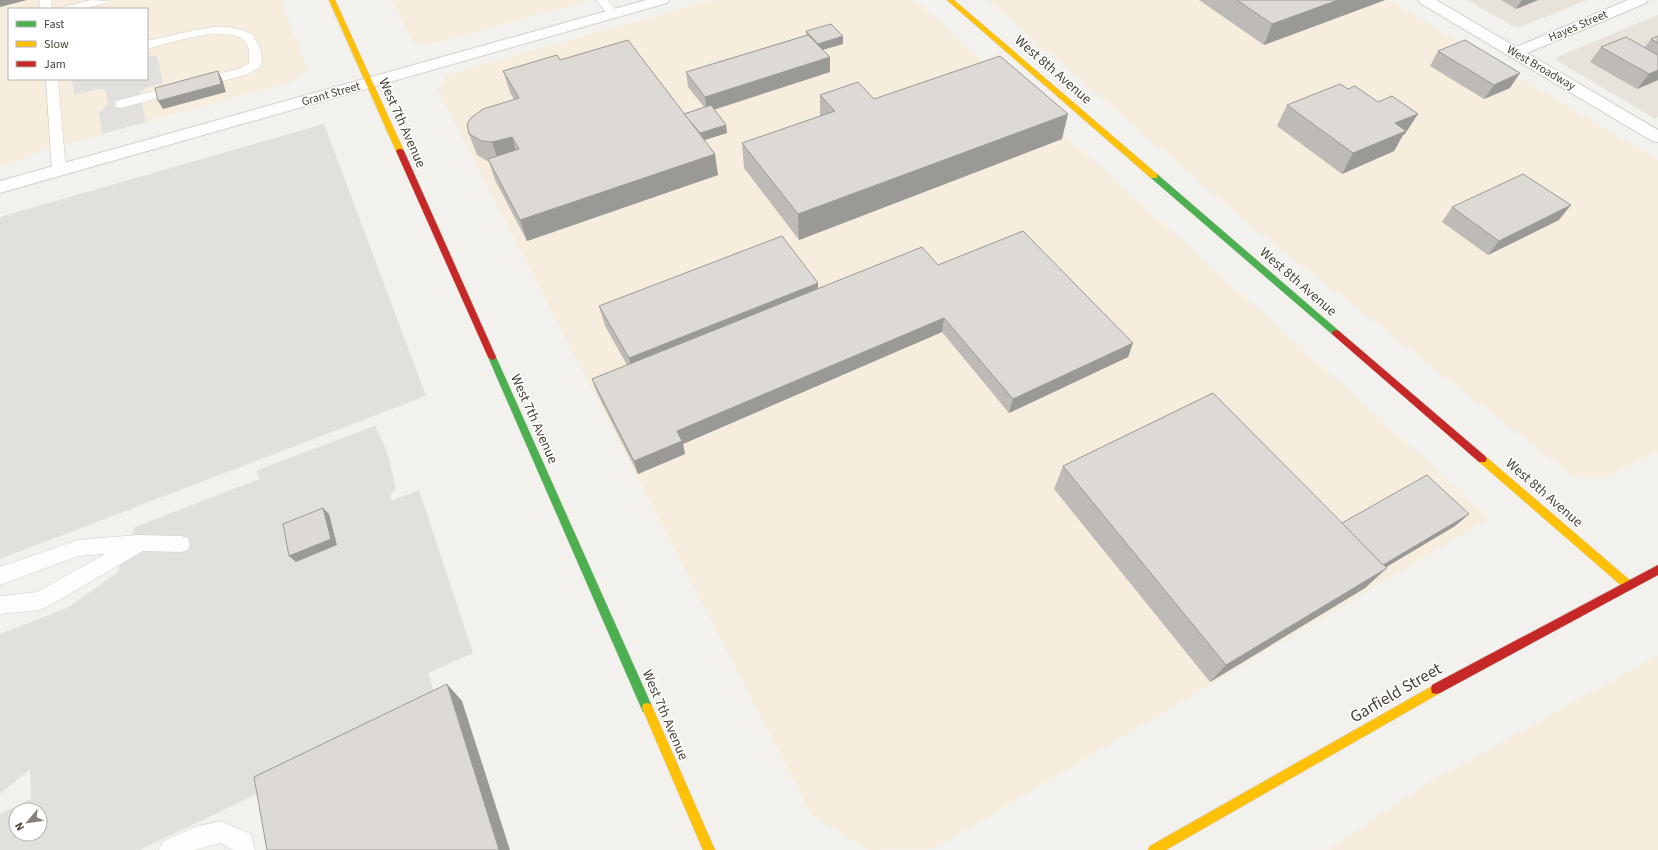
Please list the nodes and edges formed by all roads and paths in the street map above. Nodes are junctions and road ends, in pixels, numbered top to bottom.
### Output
1 (332, 0) edge
2 (602, 0) edge
3 (662, 0) edge
4 (950, 0) edge
5 (1425, 0) edge
6 (1641, 0) edge
7 (102, 1) edge
8 (71, 8) edge
9 (612, 14) junction
10 (148, 45) edge
11 (1514, 53) junction
12 (52, 80) edge
13 (369, 83) junction
14 (121, 104) dead end
15 (1658, 137) edge
16 (59, 170) junction
17 (0, 187) edge
18 (141, 543) junction
19 (181, 544) dead end
20 (1658, 570) edge
21 (0, 576) edge
22 (1628, 585) junction
23 (0, 605) edge
24 (170, 850) edge
25 (244, 850) edge
26 (709, 850) edge
27 (1154, 850) edge

1 - 13 main road, West 7th Avenue
2 - 9 lane
3 - 9 street, Grant Street
4 - 22 main road, West 8th Avenue
5 - 11 street, West Broadway
6 - 11 street, Hayes Street
7 - 8 lane
9 - 13 street, Grant Street
10 - 14 lane
11 - 15 street, West Broadway
12 - 16 lane
13 - 16 street, Grant Street
13 - 26 main road, West 7th Avenue
16 - 17 street, Grant Street
18 - 19 lane
18 - 21 lane
18 - 23 lane
20 - 22 main road, Garfield Street
22 - 27 main road, Garfield Street
24 - 25 lane

